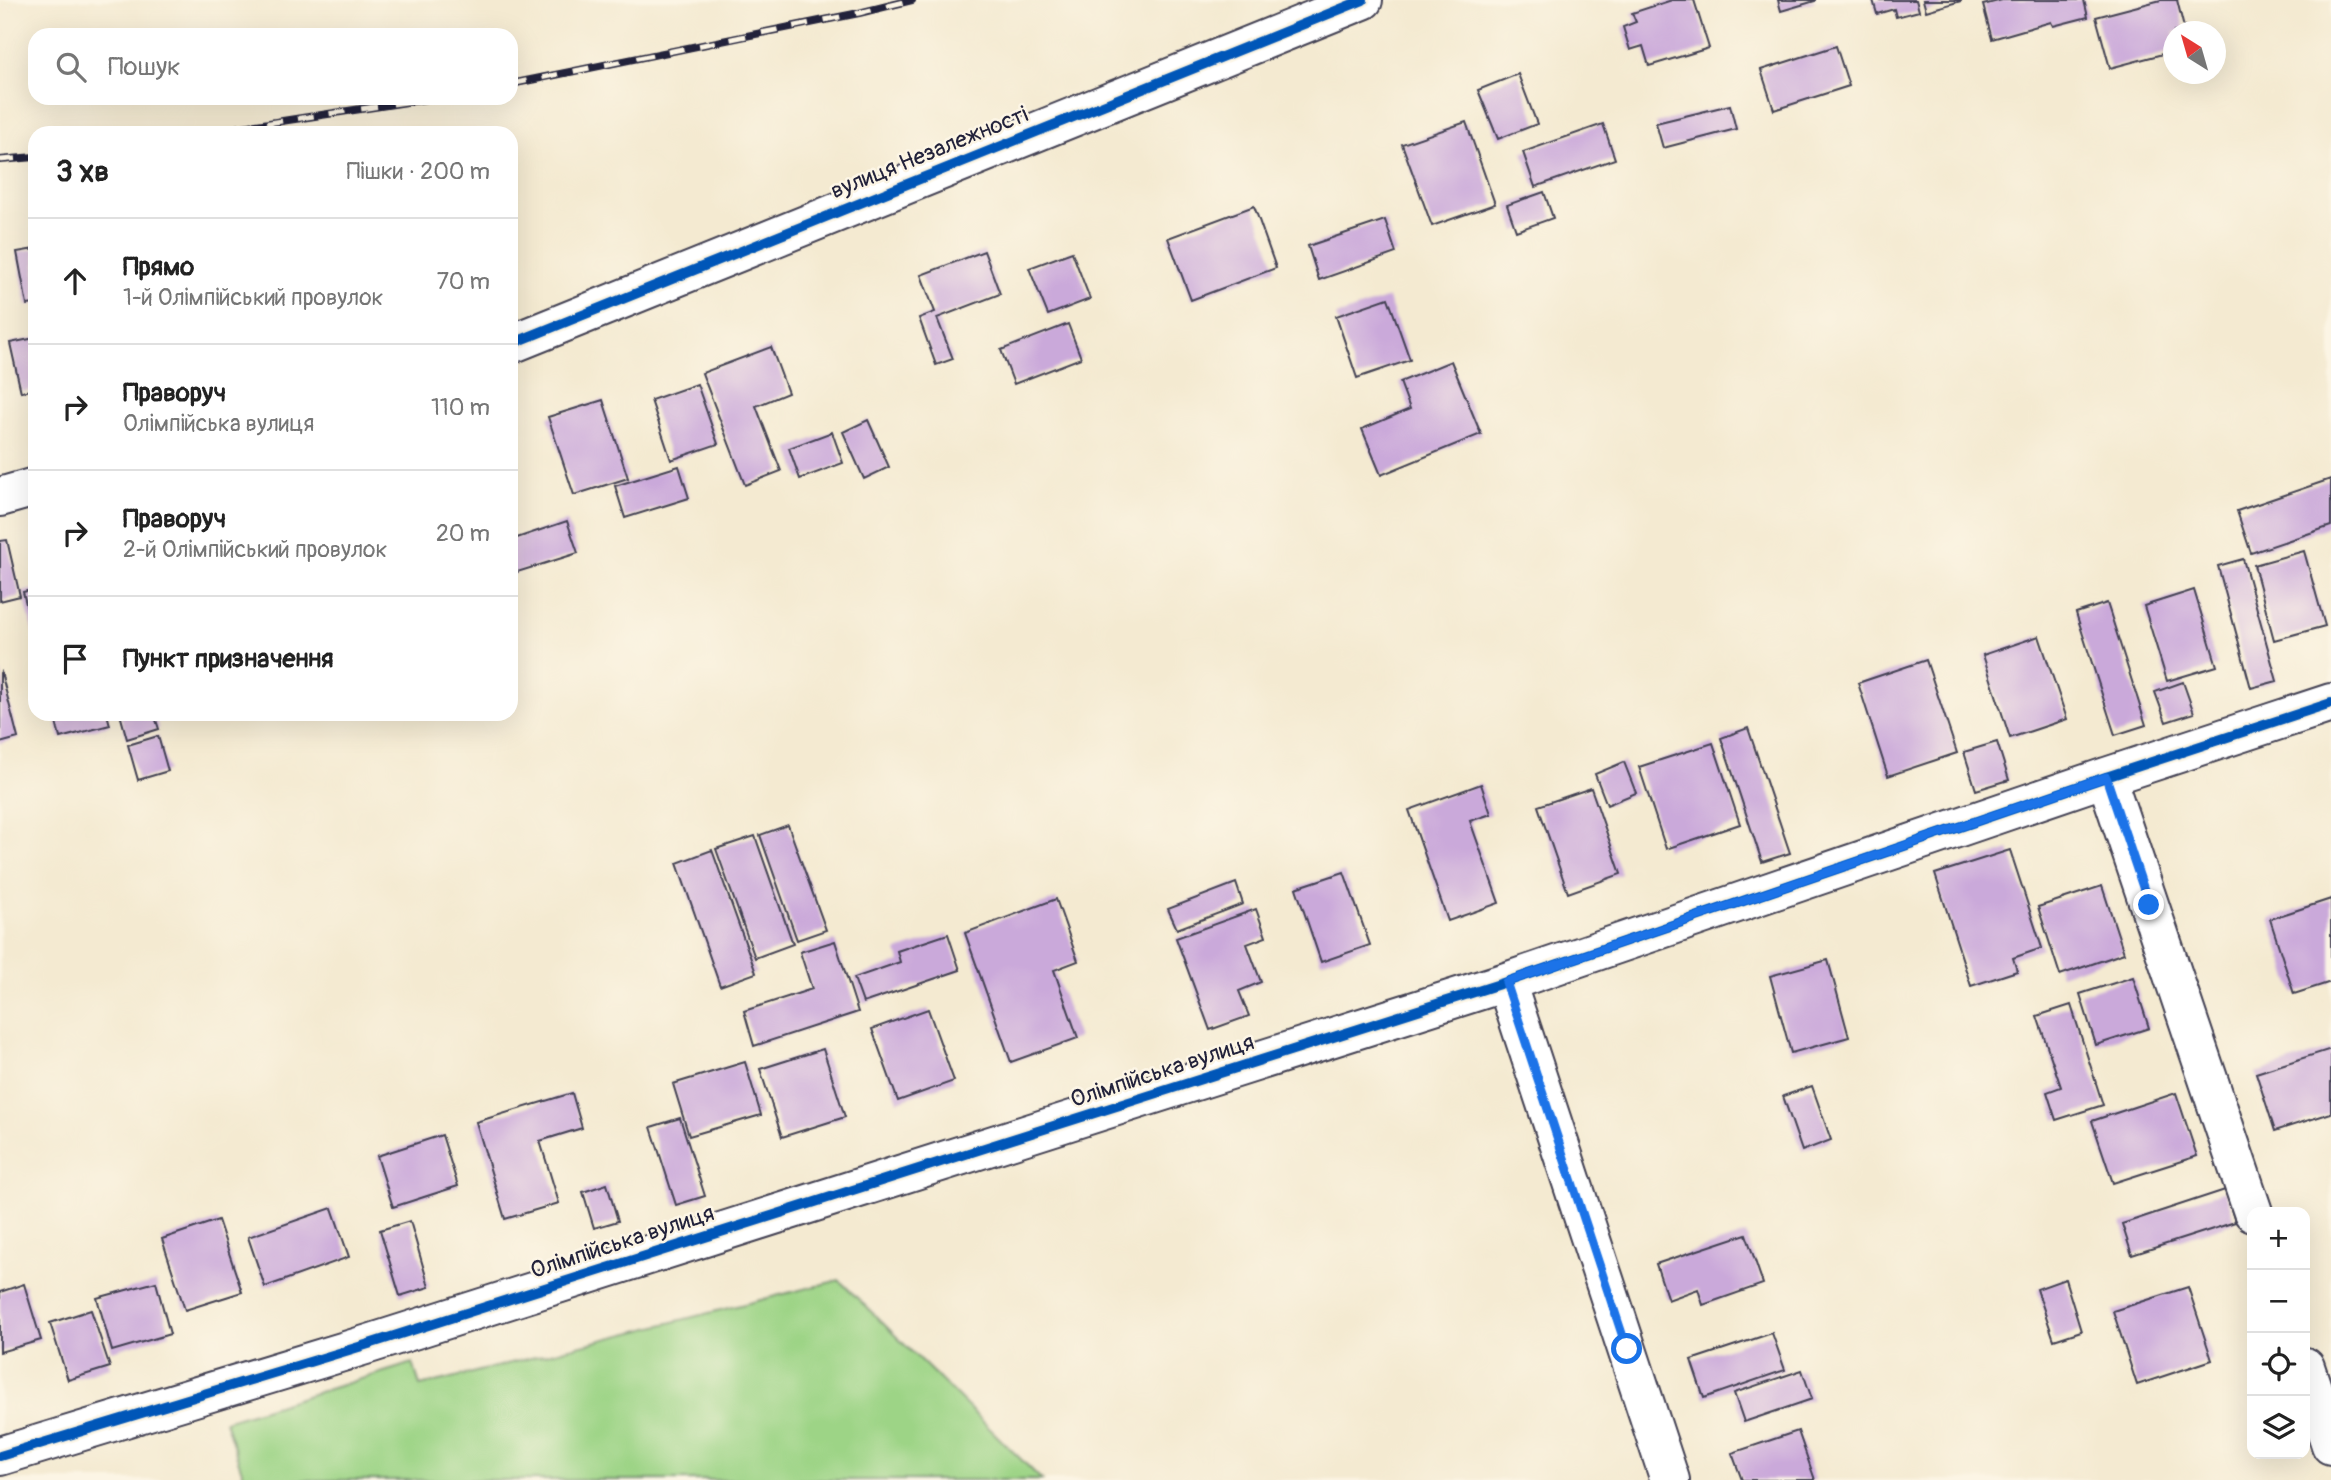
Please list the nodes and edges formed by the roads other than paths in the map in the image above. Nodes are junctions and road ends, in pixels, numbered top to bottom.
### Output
1 (1363, 0) edge
2 (518, 341) edge
3 (28, 489) edge
4 (0, 497) edge
5 (2331, 703) edge
6 (2106, 777) junction
7 (1506, 982) junction
8 (2251, 1207) edge
9 (2310, 1382) edge
10 (2331, 1445) edge
11 (0, 1456) edge
12 (1670, 1480) edge

1 - 2 street, вулиця Незалежності
3 - 4 street
5 - 6 street, Олімпійська вулиця
6 - 7 street, Олімпійська вулиця
6 - 8 street
7 - 11 street, Олімпійська вулиця
7 - 12 street
9 - 10 street

